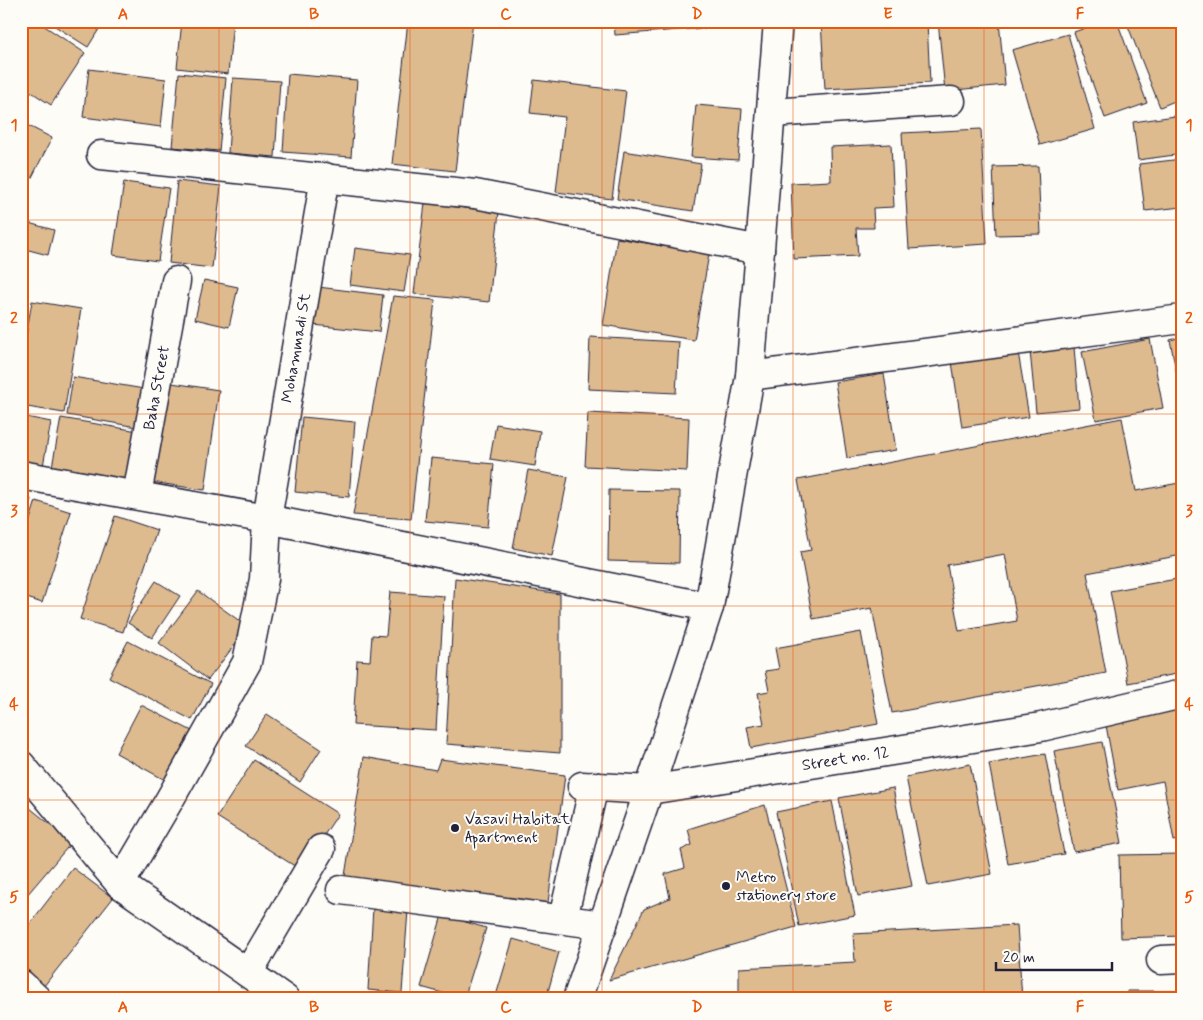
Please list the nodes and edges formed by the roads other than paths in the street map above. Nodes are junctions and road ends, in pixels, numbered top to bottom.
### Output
1 (778, 21) edge
2 (951, 101) dead end
3 (771, 113) junction
4 (101, 155) dead end
5 (325, 177) junction
6 (760, 250) junction
7 (176, 281) dead end
8 (1182, 320) edge
9 (750, 376) junction
10 (21, 475) edge
11 (137, 495) junction
12 (267, 519) junction
13 (709, 607) junction
14 (1182, 694) edge
15 (21, 765) edge
16 (649, 790) junction
17 (321, 849) dead end
18 (120, 884) junction
19 (341, 890) dead end
20 (563, 918) junction
21 (602, 925) junction
22 (248, 973) junction
23 (21, 984) edge
24 (37, 999) edge
25 (285, 999) edge
26 (577, 999) edge

1 - 3 street
2 - 3 street
3 - 6 street
4 - 5 street
5 - 6 street
5 - 12 street, Mohammadi St
6 - 9 street
7 - 11 street, Baha Street
8 - 9 street
9 - 13 street
10 - 11 street
11 - 12 street
12 - 13 street
12 - 18 street, Mohammadi St
13 - 16 street
14 - 16 street, Street no. 12
15 - 18 street
16 - 20 street, Street no. 12
16 - 21 street
17 - 22 street
18 - 22 street
19 - 20 street
20 - 21 street
21 - 26 street
22 - 25 street
23 - 24 street

